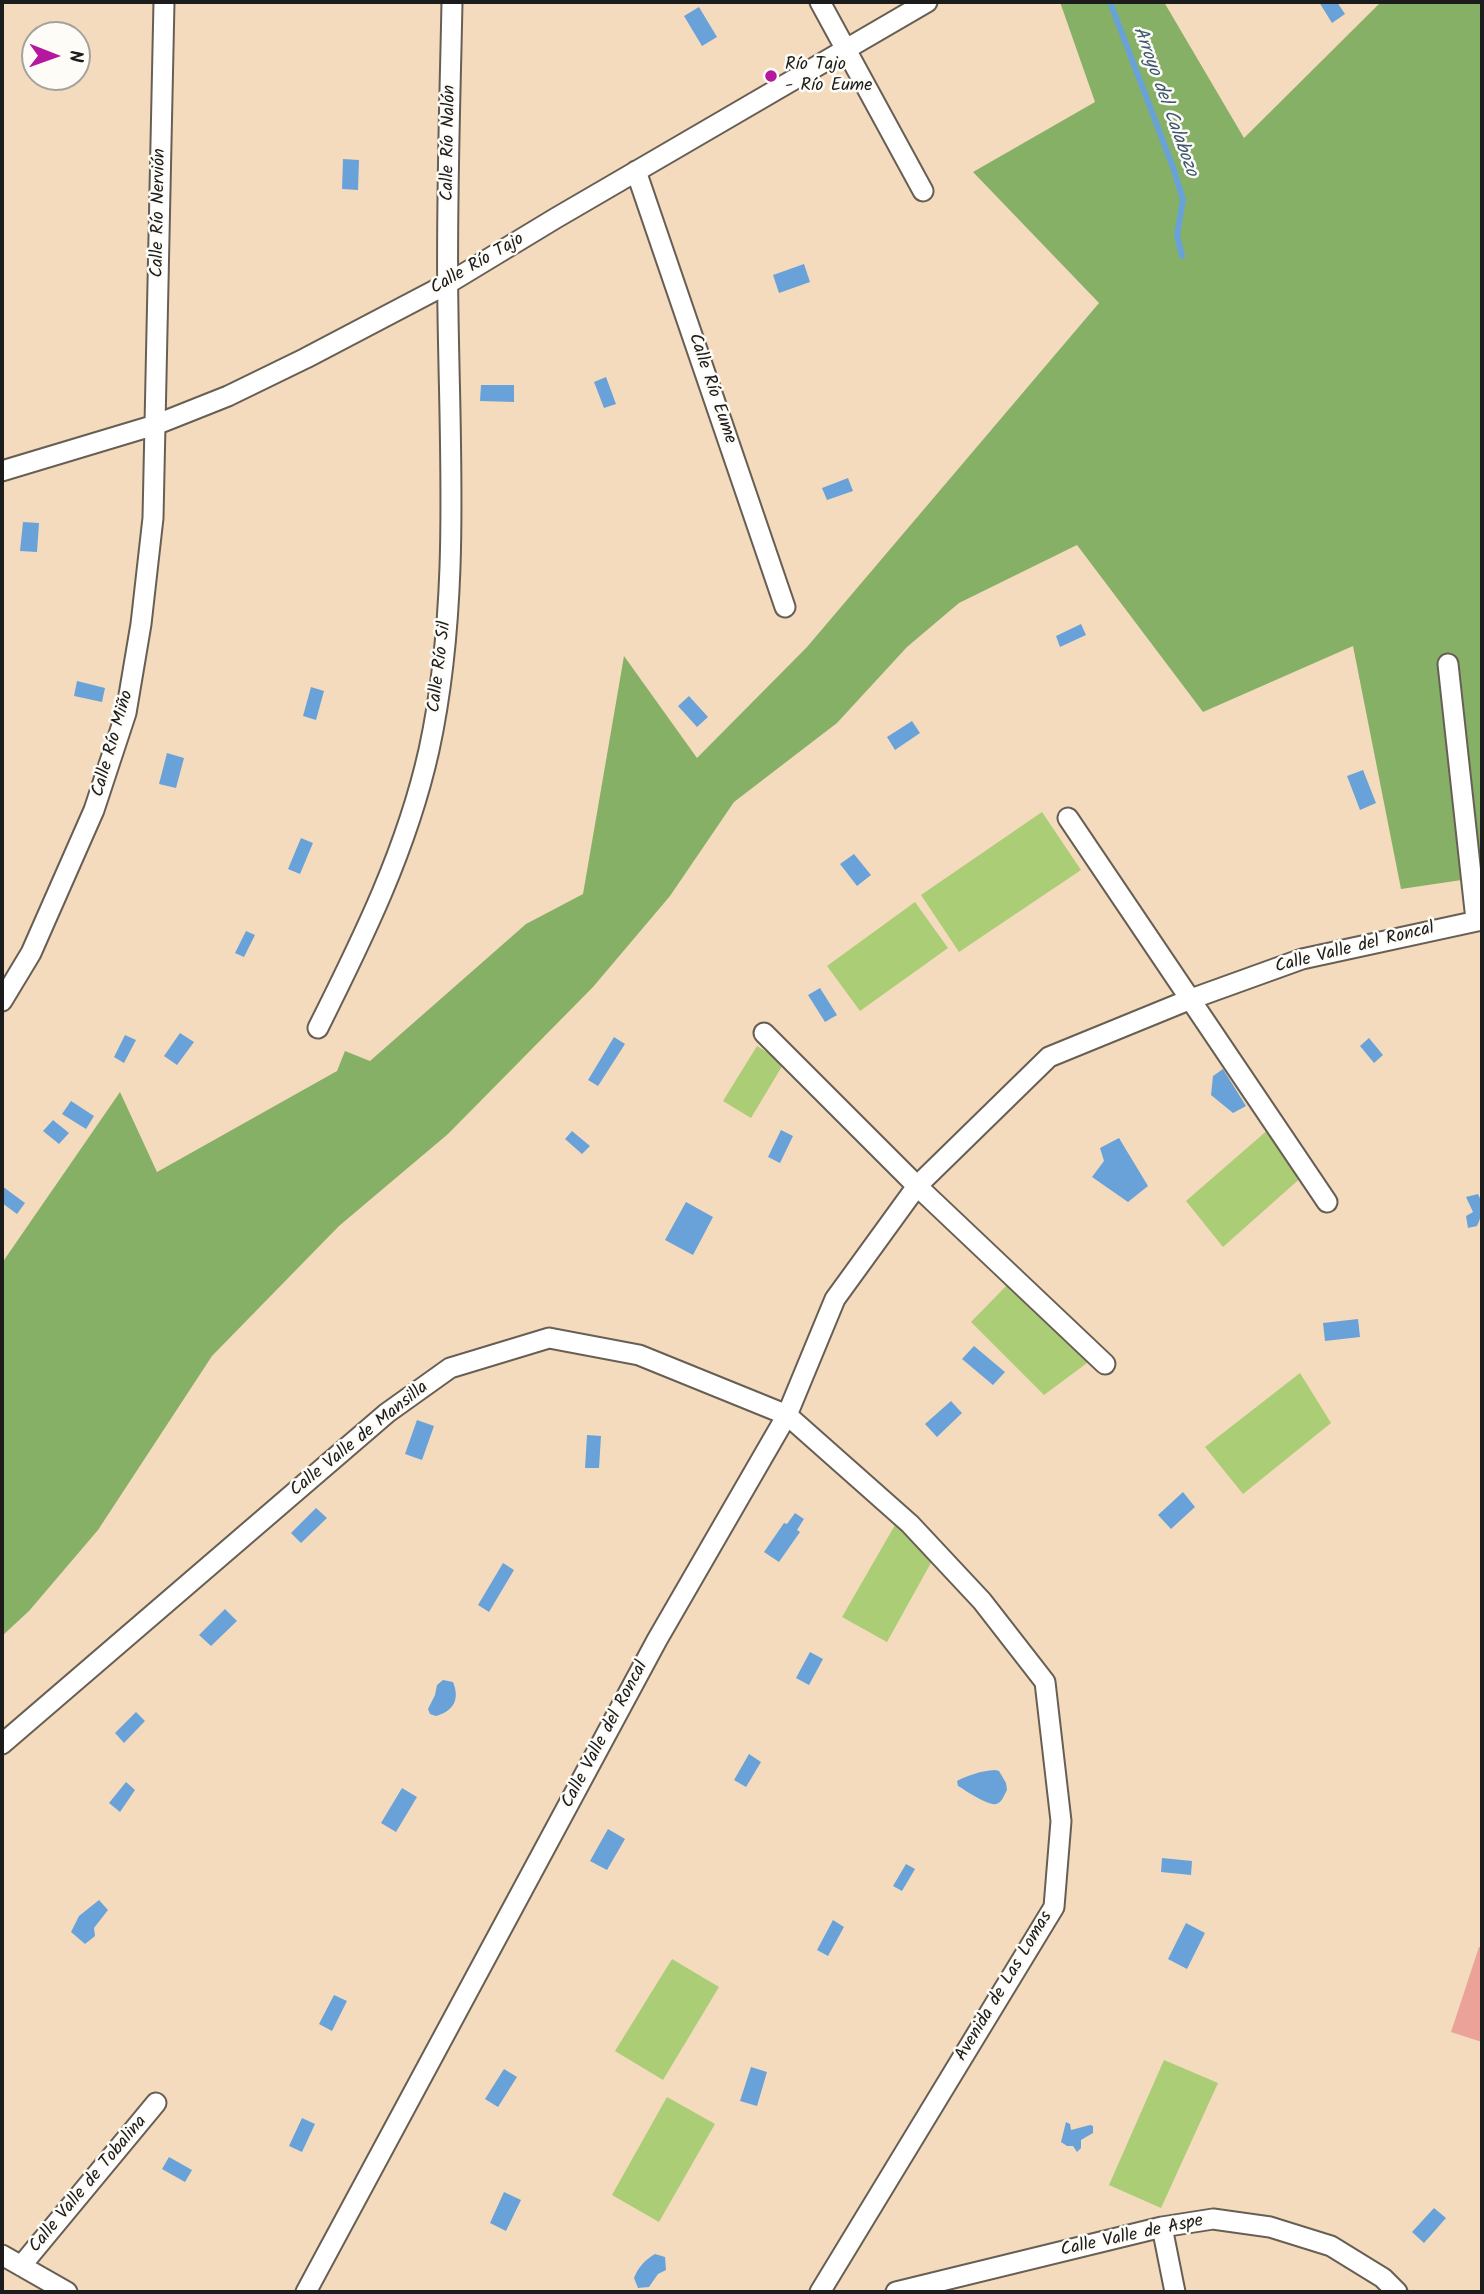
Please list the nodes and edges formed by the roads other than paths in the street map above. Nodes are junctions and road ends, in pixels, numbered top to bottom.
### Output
1 (164, 2) edge
2 (452, 2) edge
3 (820, 2) edge
4 (927, 2) edge
5 (846, 49) junction
6 (636, 172) junction
7 (923, 191) dead end
8 (447, 284) junction
9 (155, 425) junction
10 (2, 471) edge
11 (785, 607) dead end
12 (1448, 664) dead end
13 (1068, 818) dead end
14 (1479, 920) edge
15 (1191, 999) junction
16 (2, 1001) edge
17 (318, 1028) dead end
18 (764, 1033) dead end
19 (916, 1186) junction
20 (1327, 1202) dead end
21 (1105, 1364) dead end
22 (787, 1415) junction
23 (2, 1744) edge
24 (156, 2103) dead end
25 (1162, 2227) junction
26 (2, 2255) edge
27 (21, 2266) junction
28 (68, 2292) edge
29 (306, 2292) edge
30 (820, 2292) edge
31 (895, 2292) edge
32 (1175, 2292) edge
33 (1397, 2292) edge

1 - 9 street, Calle Río Nervión
2 - 8 street, Calle Río Nalón
3 - 5 street
4 - 5 street, Calle Río Tajo
5 - 6 street, Calle Río Tajo
5 - 7 street
6 - 8 street, Calle Río Tajo
6 - 11 street, Calle Río Eume
8 - 9 street, Calle Río Tajo
8 - 17 street, Calle Río Sil
9 - 10 street, Calle Río Tajo
9 - 16 street, Calle Río Miño
12 - 14 street
13 - 15 street
14 - 15 street, Calle Valle del Roncal
15 - 19 street, Calle Valle del Roncal
15 - 20 street
18 - 19 street
19 - 21 street
19 - 22 street, Calle Valle del Roncal
22 - 23 street, Calle Valle de Mansilla
22 - 29 street, Calle Valle del Roncal
22 - 30 street, Avenida de Las Lomas
24 - 27 street, Calle Valle de Tobalina
25 - 31 street, Calle Valle de Aspe
25 - 32 street
25 - 33 street, Calle Valle de Aspe
26 - 27 street, Calle Valle de Tobalina
27 - 28 street, Calle Valle de Tobalina

